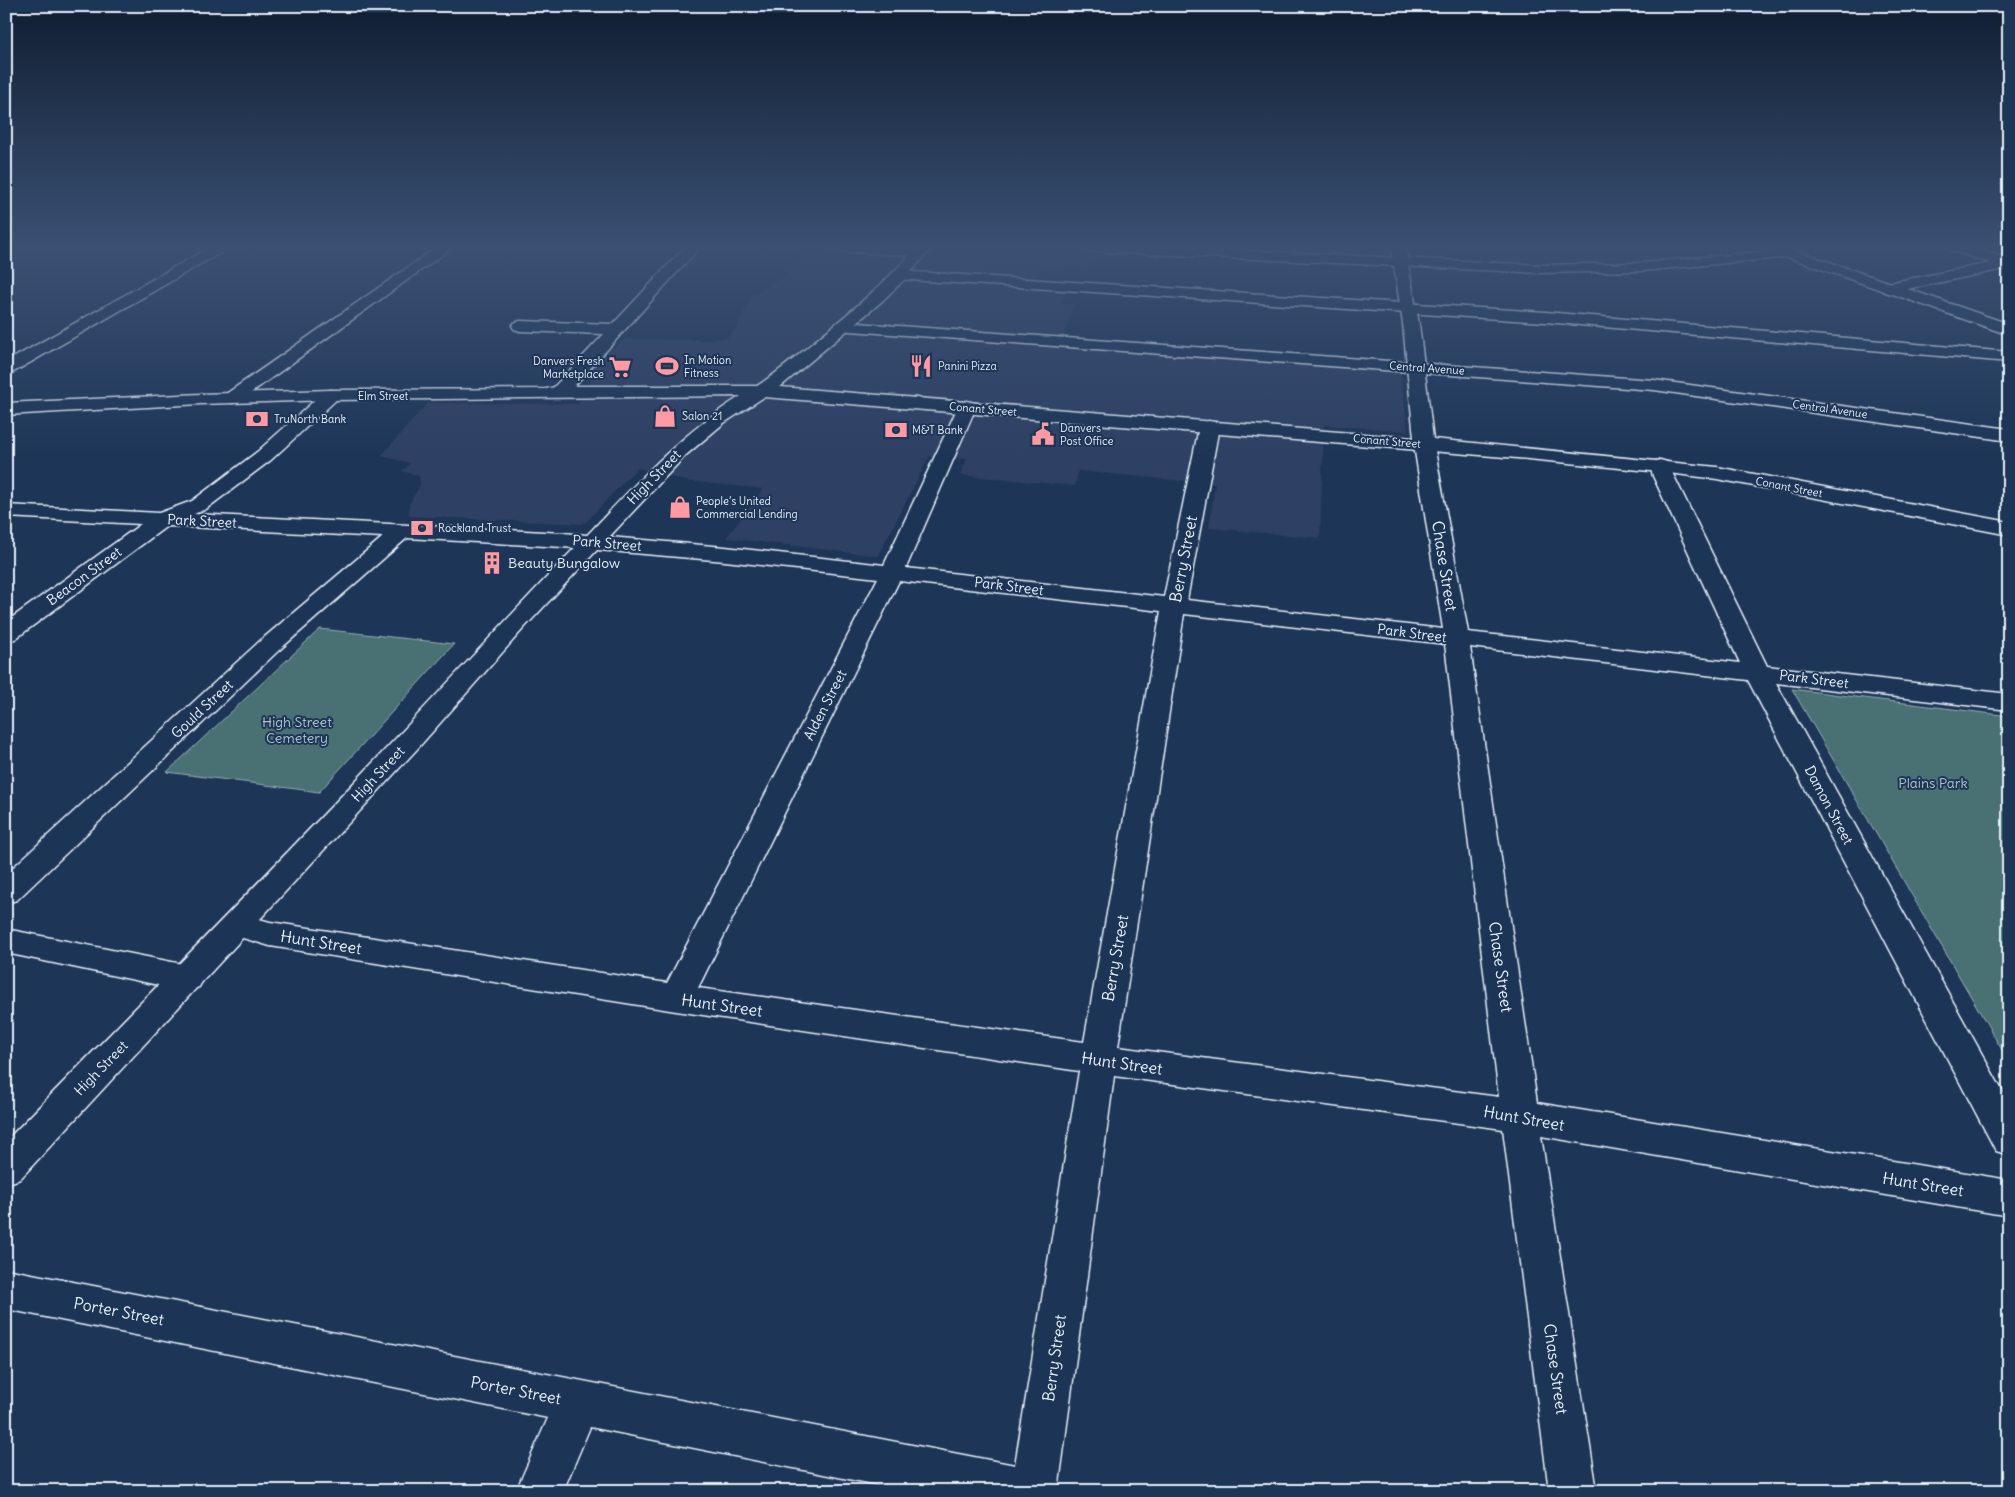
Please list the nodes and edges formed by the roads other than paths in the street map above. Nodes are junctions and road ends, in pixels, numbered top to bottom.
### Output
1 (97, 317) edge
2 (347, 317) edge
3 (627, 317) edge
4 (854, 317) edge
5 (1409, 317) edge
6 (1535, 317) edge
7 (1971, 317) edge
8 (520, 326) dead end
9 (843, 327) junction
10 (616, 329) junction
11 (2009, 330) edge
12 (2009, 357) edge
13 (1415, 368) junction
14 (6, 369) edge
15 (560, 391) junction
16 (760, 392) junction
17 (331, 395) junction
18 (232, 398) junction
19 (967, 407) junction
20 (6, 409) edge
21 (1209, 427) junction
22 (2009, 435) edge
23 (1424, 444) junction
24 (1660, 466) junction
25 (6, 512) edge
26 (162, 519) junction
27 (2009, 529) edge
28 (403, 531) junction
29 (592, 542) junction
30 (892, 573) junction
31 (1174, 605) junction
32 (6, 634) edge
33 (1457, 638) junction
34 (1757, 672) junction
35 (2009, 702) edge
36 (6, 892) edge
37 (236, 925) junction
38 (6, 941) edge
39 (187, 978) junction
40 (676, 998) junction
41 (1098, 1060) junction
42 (1520, 1118) junction
43 (2009, 1139) edge
44 (6, 1167) edge
45 (2009, 1198) edge
46 (6, 1289) edge
47 (578, 1402) junction
48 (540, 1491) edge
49 (1026, 1491) edge
50 (1034, 1491) edge
51 (1573, 1491) edge

1 - 14 street
2 - 18 street
3 - 10 street
4 - 9 street, High Street
5 - 13 street, Chase Street
6 - 12 street
7 - 11 street
8 - 10 street
9 - 13 street, Central Avenue
9 - 16 street, High Street
10 - 15 street
13 - 22 street, Central Avenue
13 - 23 street, Chase Street
15 - 16 street, Elm Street
15 - 17 street, Elm Street
16 - 19 street, Conant Street
16 - 29 street, High Street
17 - 18 street, Elm Street
17 - 26 street
18 - 20 street, Elm Street
19 - 21 street, Conant Street
19 - 30 street, Alden Street
21 - 23 street, Conant Street
21 - 31 street, Berry Street
23 - 24 street, Conant Street
23 - 33 street, Chase Street
24 - 27 street, Conant Street
24 - 34 street, Damon Street
25 - 26 street, Park Street
26 - 28 street, Park Street
26 - 32 street, Beacon Street
28 - 29 street, Park Street
28 - 36 street, Gould Street
29 - 30 street, Park Street
29 - 37 street, High Street
30 - 31 street, Park Street
30 - 40 street, Alden Street
31 - 33 street, Park Street
31 - 41 street, Berry Street
33 - 34 street, Park Street
33 - 42 street, Chase Street
34 - 35 street, Park Street
34 - 43 street, Damon Street
37 - 39 street, High Street
37 - 40 street, Hunt Street
38 - 39 street
39 - 44 street, High Street
40 - 41 street, Hunt Street
41 - 42 street, Hunt Street
41 - 50 street, Berry Street
42 - 45 street, Hunt Street
42 - 51 street, Chase Street
46 - 47 street, Porter Street
47 - 48 street
47 - 49 street, Porter Street

